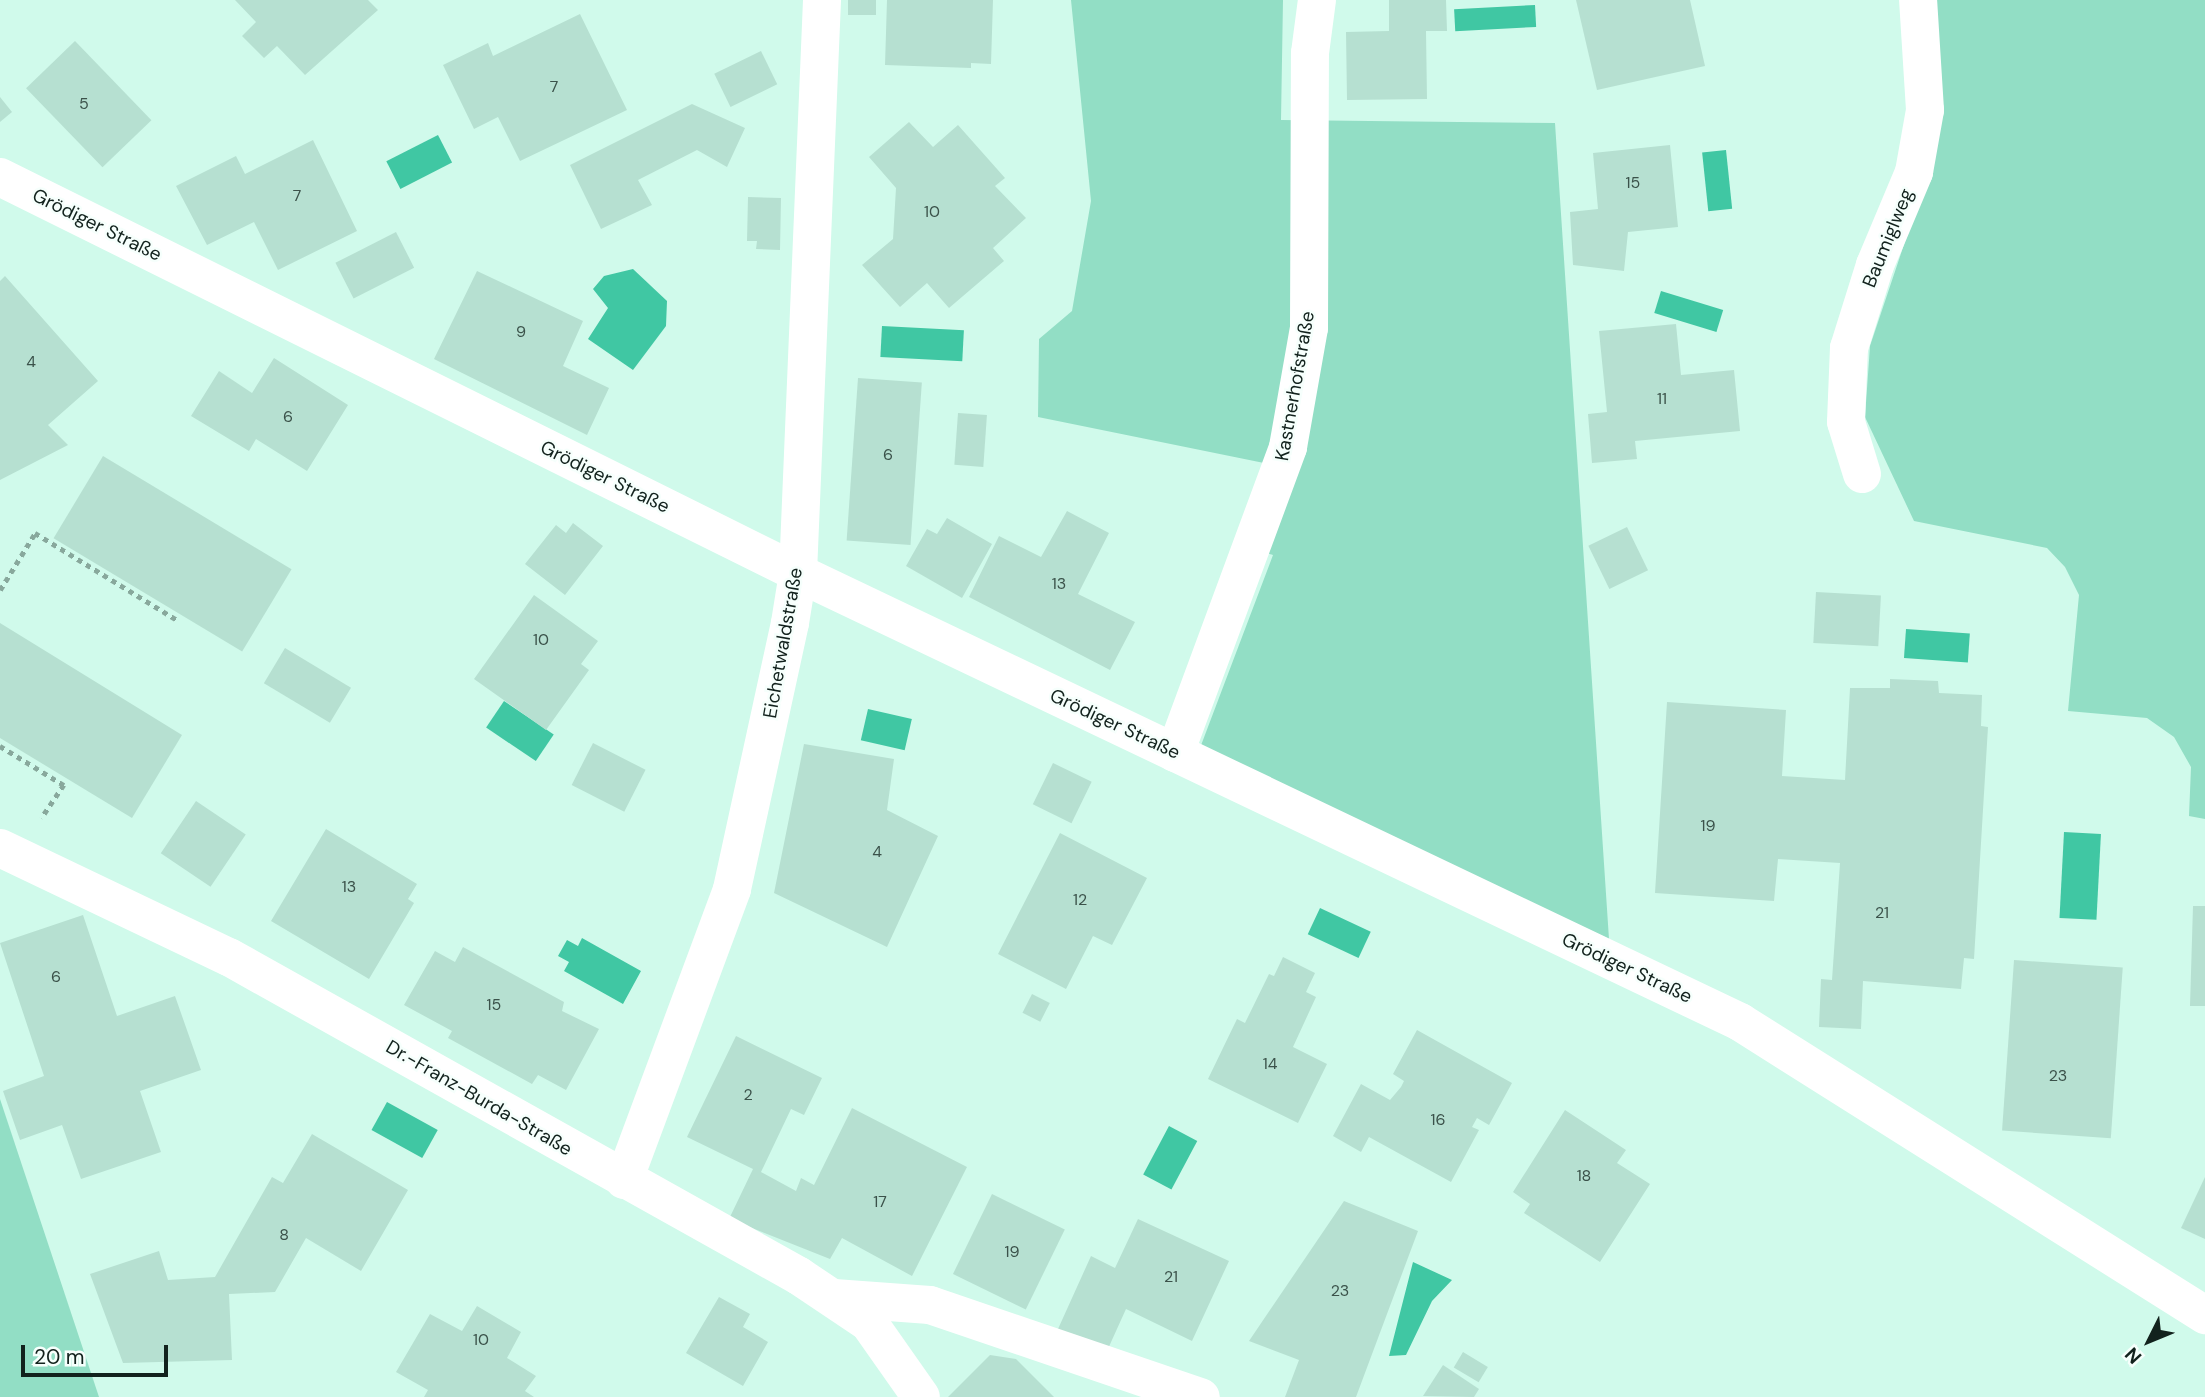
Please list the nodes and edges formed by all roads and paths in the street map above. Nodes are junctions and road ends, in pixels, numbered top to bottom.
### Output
1 (822, 0) edge
2 (1317, 0) edge
3 (1918, 0) edge
4 (0, 177) edge
5 (1862, 474) dead end
6 (798, 573) junction
7 (0, 590) edge
8 (177, 620) dead end
9 (0, 746) edge
10 (1175, 753) junction
11 (11, 852) edge
12 (624, 1180) junction
13 (832, 1298) junction
14 (2205, 1315) edge
15 (921, 1397) edge
16 (1201, 1397) edge

1 - 6 street, Eichetwaldstraße
2 - 10 street, Kastnerhofstraße
3 - 5 street, Baumiglweg
4 - 6 street, Grödiger Straße
6 - 10 street, Grödiger Straße
6 - 12 street, Eichetwaldstraße
7 - 8 path
9 - 11 path
10 - 14 street, Grödiger Straße
11 - 12 street, Dr.-Franz-Burda-Straße
12 - 13 street, Dr.-Franz-Burda-Straße
13 - 15 street, Dr.-Franz-Burda-Straße
13 - 16 street

